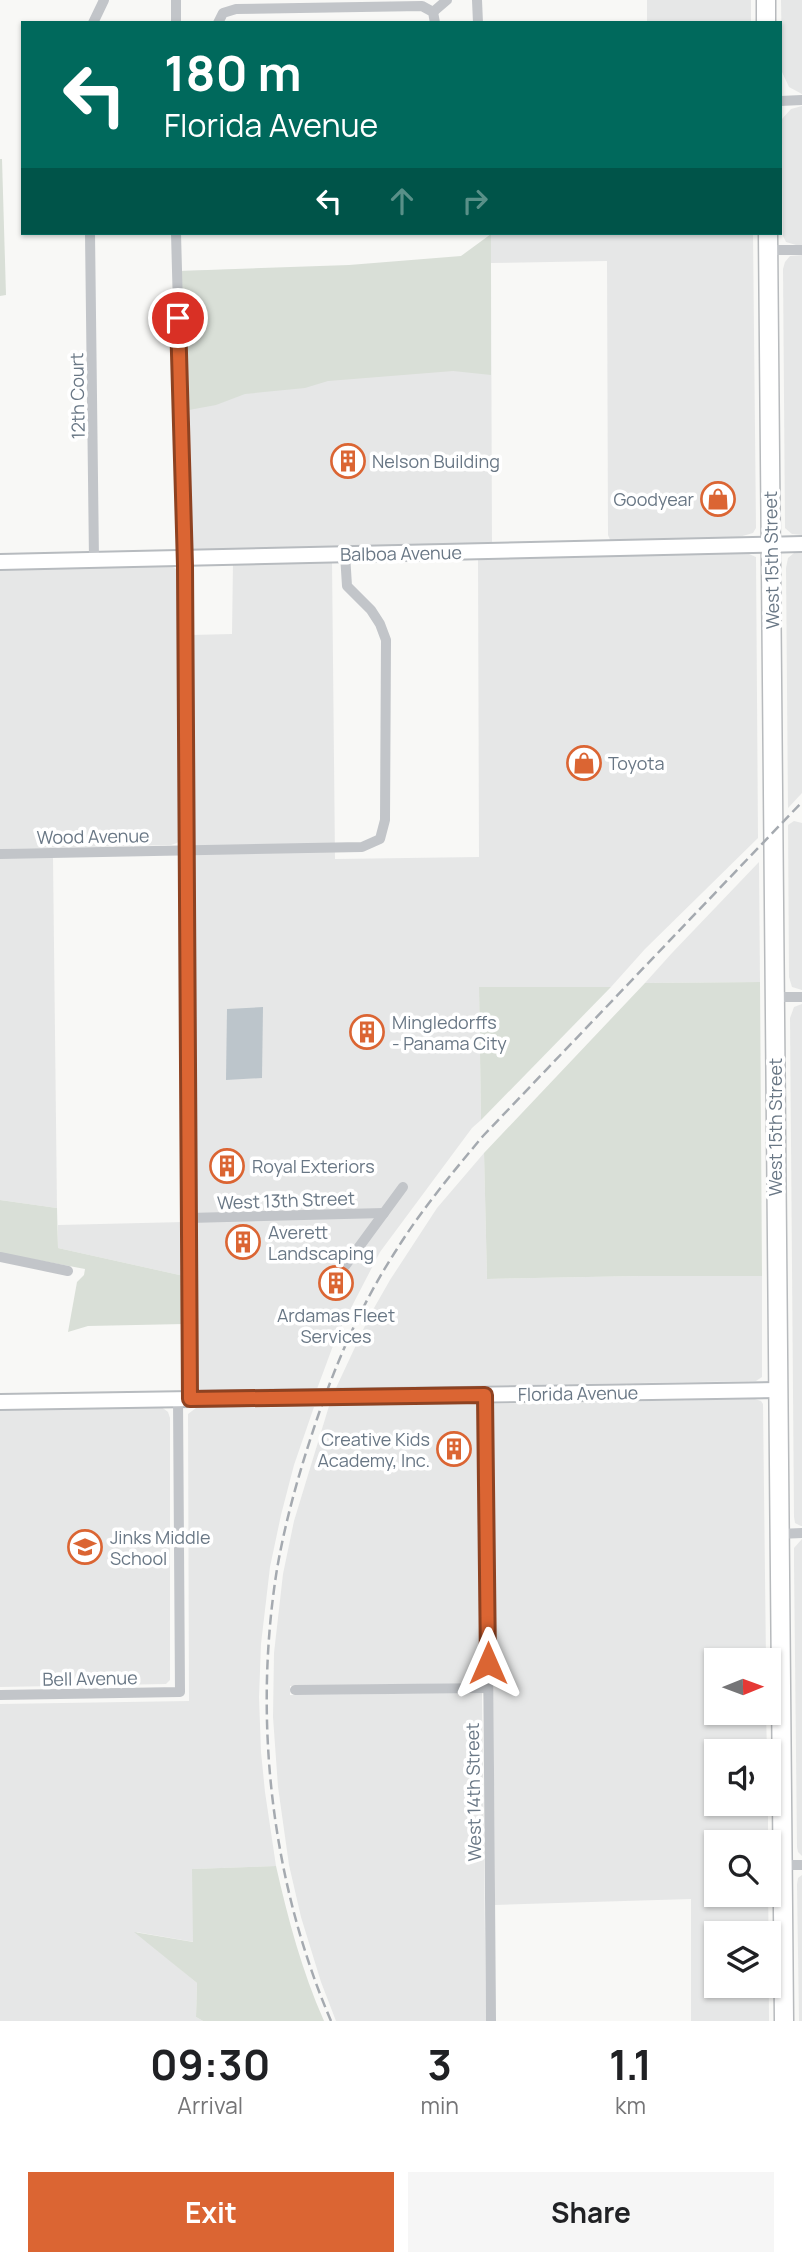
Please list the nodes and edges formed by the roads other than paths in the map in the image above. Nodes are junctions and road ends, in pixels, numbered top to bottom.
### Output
1 (104, 0) edge
2 (176, 0) edge
3 (447, 0) edge
4 (477, 0) edge
5 (766, 0) edge
6 (433, 12) junction
7 (94, 21) edge
8 (176, 21) edge
9 (219, 21) edge
10 (435, 21) edge
11 (478, 21) edge
12 (766, 21) edge
13 (802, 100) edge
14 (782, 101) edge
15 (90, 235) edge
16 (176, 235) edge
17 (768, 242) edge
18 (802, 250) edge
19 (771, 544) junction
20 (802, 544) edge
21 (345, 554) junction
22 (185, 558) junction
23 (94, 560) junction
24 (0, 562) edge
25 (187, 850) junction
26 (0, 854) edge
27 (774, 997) junction
28 (802, 997) edge
29 (403, 1186) dead end
30 (383, 1213) junction
31 (190, 1218) junction
32 (0, 1256) edge
33 (345, 1266) dead end
34 (68, 1271) dead end
35 (778, 1390) junction
36 (485, 1395) junction
37 (184, 1399) junction
38 (0, 1402) edge
39 (802, 1533) edge
40 (779, 1534) junction
41 (488, 1688) junction
42 (295, 1690) dead end
43 (0, 1695) edge
44 (782, 1865) junction
45 (802, 1865) edge
46 (491, 2021) edge
47 (784, 2021) edge

1 - 7 street
2 - 8 street
3 - 6 street
4 - 11 street
5 - 12 highway
6 - 9 street
6 - 10 street
13 - 14 street
15 - 23 street, 12th Court
16 - 22 street
17 - 18 street
17 - 19 highway, West 15th Street
19 - 20 street, Balboa Avenue
19 - 21 street, Balboa Avenue
19 - 27 highway, West 15th Street
21 - 22 street, Balboa Avenue
21 - 25 street, Wood Avenue
22 - 23 street, Balboa Avenue
22 - 25 street
23 - 24 street, Balboa Avenue
25 - 26 street, Wood Avenue
25 - 31 street
27 - 28 street
27 - 35 highway, West 15th Street
29 - 30 street, West 13th Street
30 - 31 street, West 13th Street
30 - 33 street, West 13th Street
31 - 37 street
32 - 34 street
35 - 36 street, Florida Avenue
35 - 40 highway, West 15th Street
36 - 37 street, Florida Avenue
36 - 41 street, West 14th Street
37 - 38 street, Florida Avenue
37 - 43 street, Bell Avenue
39 - 40 street
40 - 44 highway, West 15th Street
41 - 42 street
41 - 46 street, West 14th Street
44 - 45 street
44 - 47 highway, West 15th Street

